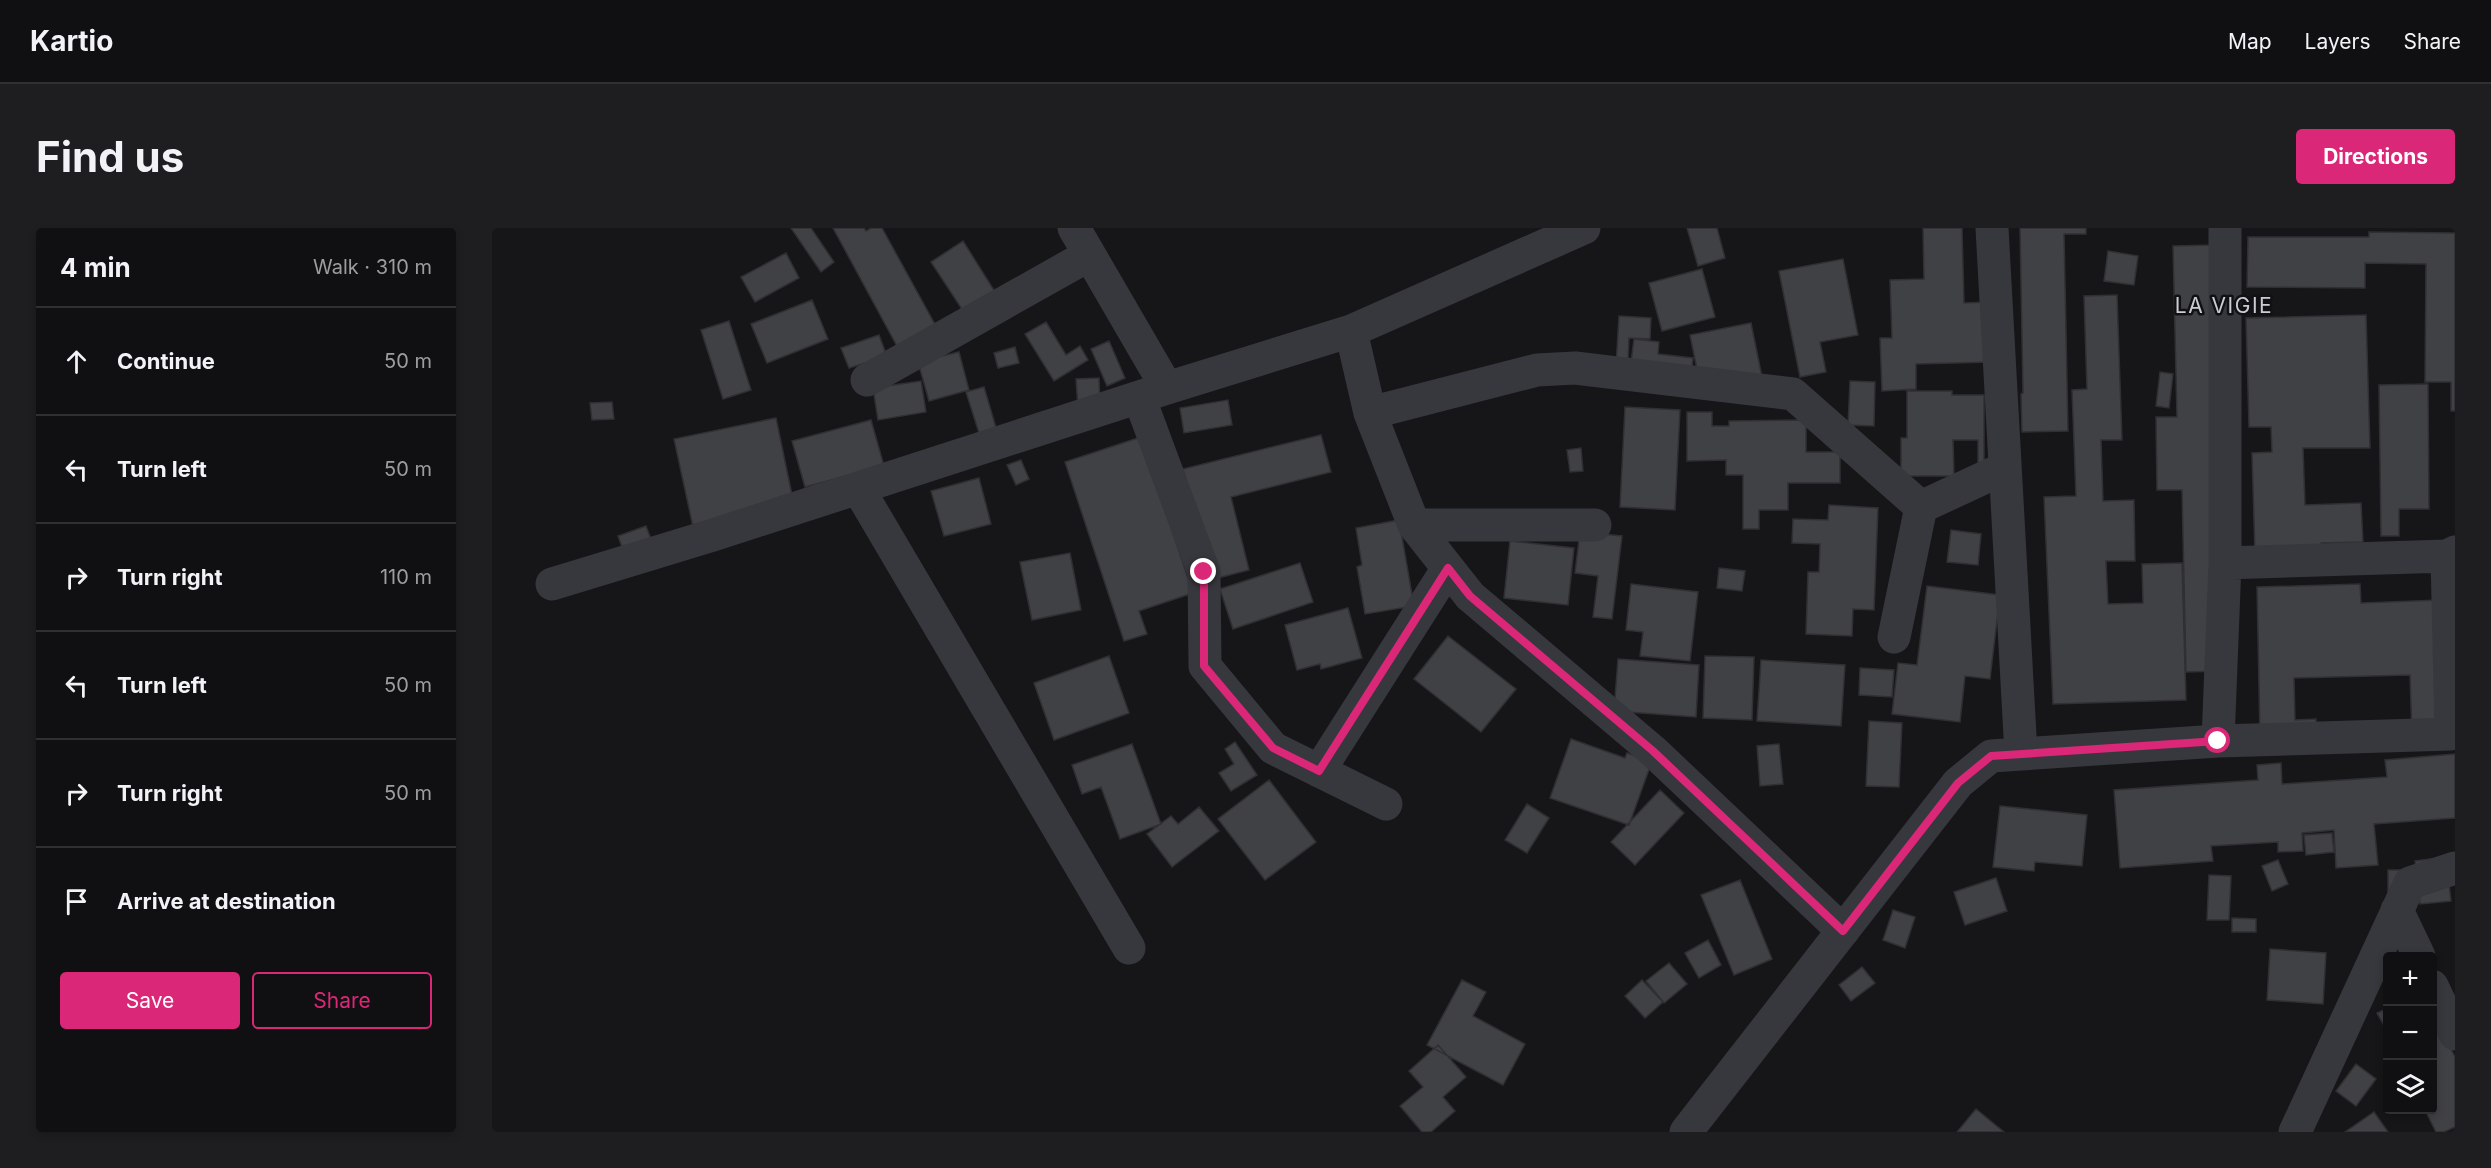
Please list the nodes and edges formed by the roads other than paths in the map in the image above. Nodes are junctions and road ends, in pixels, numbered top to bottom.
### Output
1 (1584, 228) edge
2 (1992, 228) edge
3 (2224, 228) edge
4 (1082, 242) edge
5 (1351, 331) junction
6 (867, 380) dead end
7 (1153, 392) junction
8 (1370, 413) junction
9 (2005, 468) junction
10 (858, 488) junction
11 (1922, 507) junction
12 (1414, 525) junction
13 (1595, 525) dead end
14 (2451, 554) edge
15 (2225, 563) junction
16 (1448, 568) junction
17 (552, 584) dead end
18 (1894, 637) dead end
19 (2453, 734) edge
20 (2218, 741) junction
21 (2021, 754) junction
22 (1319, 771) junction
23 (1386, 804) dead end
24 (2455, 868) edge
25 (2397, 910) junction
26 (1843, 931) junction
27 (1129, 948) dead end
28 (2417, 952) edge
29 (2437, 995) edge
30 (2455, 1034) edge
31 (1686, 1132) edge
32 (2295, 1132) edge

1 - 5 street
2 - 9 street
3 - 15 street
4 - 6 street
4 - 7 street
5 - 7 street
5 - 8 street
7 - 10 street
7 - 22 street
8 - 11 street
8 - 12 street
9 - 11 street
9 - 21 street
10 - 17 street
10 - 27 street
11 - 18 street
12 - 13 street
12 - 16 street
14 - 15 street
14 - 19 street
15 - 20 street
16 - 22 street
16 - 26 street
19 - 20 street
20 - 21 street
21 - 26 street
22 - 23 street
24 - 25 street
25 - 28 street
25 - 32 street
26 - 31 street
29 - 30 street

